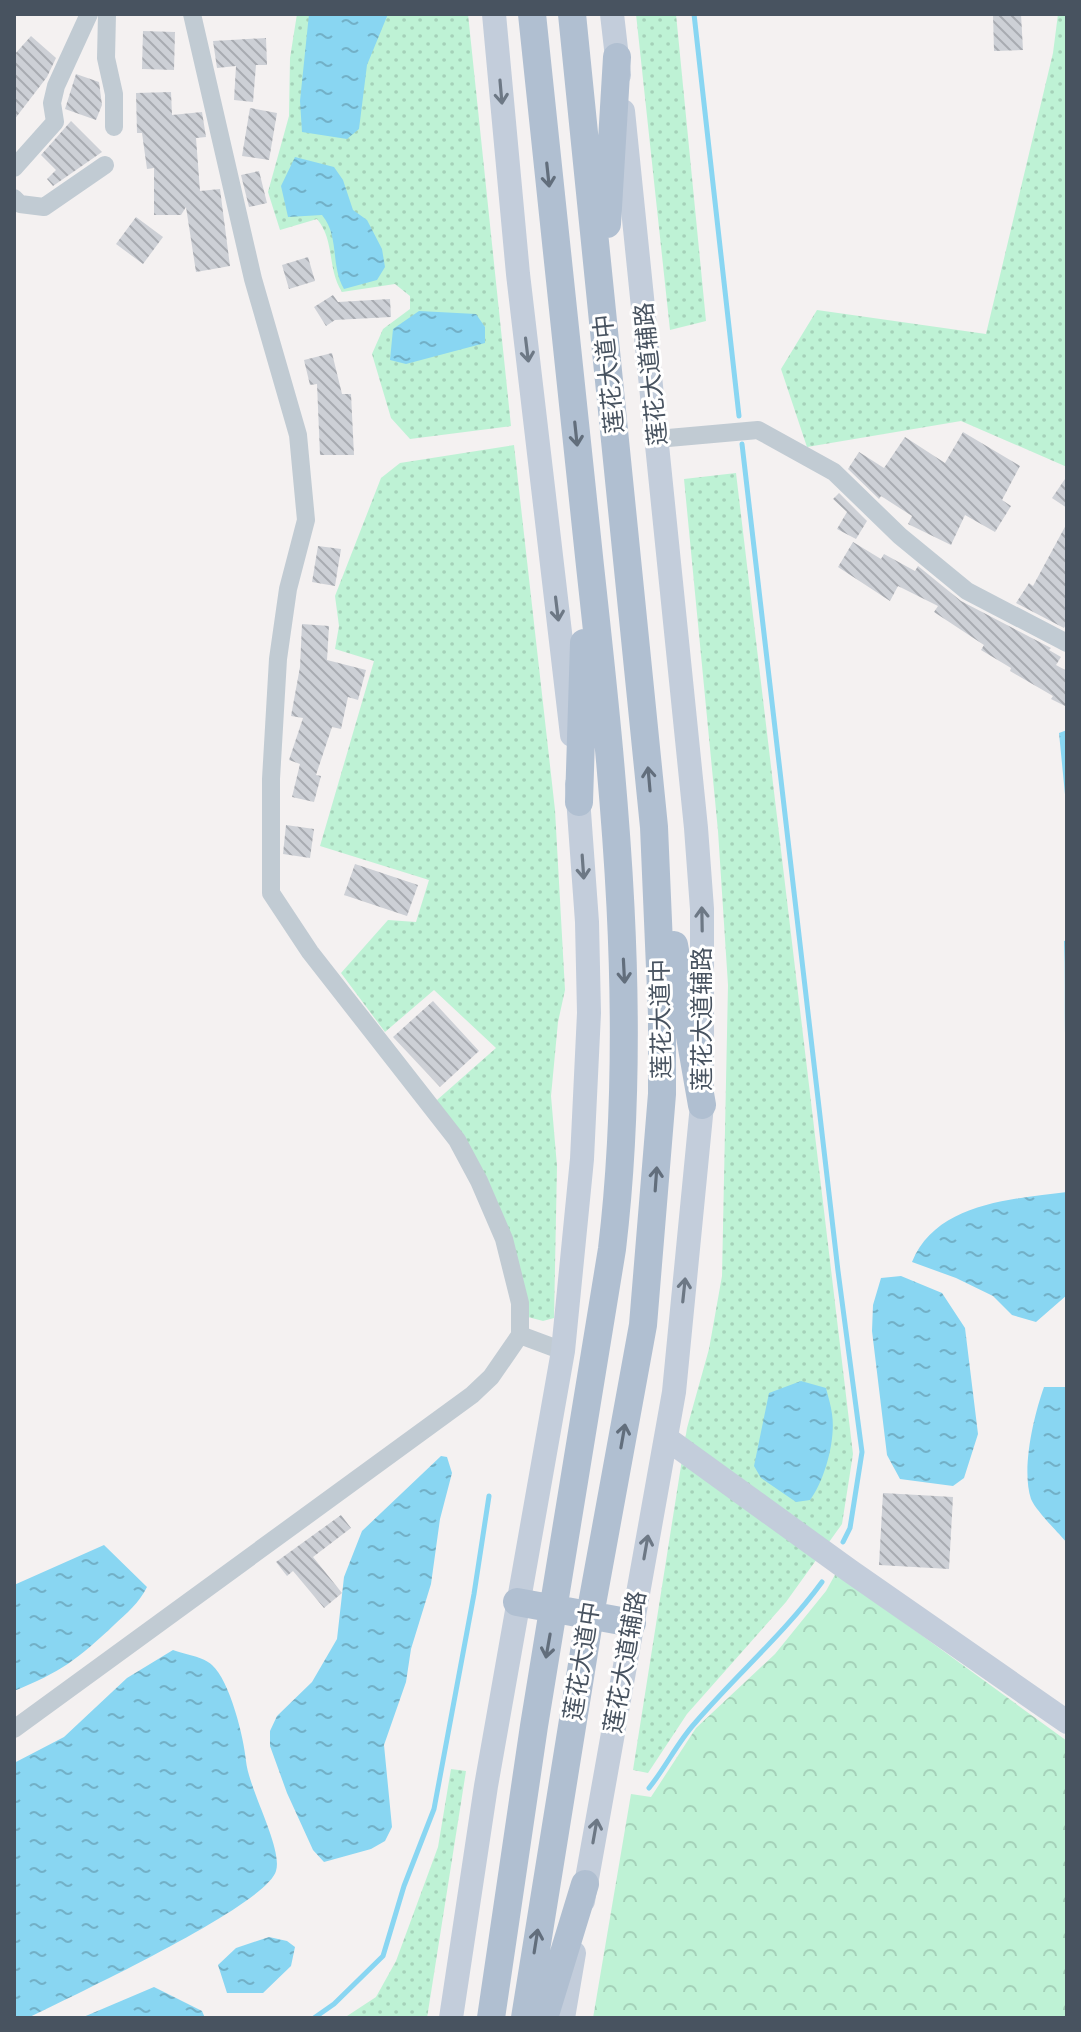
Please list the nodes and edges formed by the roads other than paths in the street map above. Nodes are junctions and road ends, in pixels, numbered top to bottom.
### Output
1 (89, 14) edge
2 (107, 14) edge
3 (192, 14) edge
4 (494, 14) edge
5 (532, 14) edge
6 (572, 14) edge
7 (612, 14) edge
8 (617, 57) junction
9 (114, 127) dead end
10 (105, 165) dead end
11 (14, 168) edge
12 (14, 198) edge
13 (602, 313) junction
14 (657, 439) junction
15 (587, 534) junction
16 (1067, 643) edge
17 (579, 802) junction
18 (654, 827) junction
19 (702, 1105) junction
20 (602, 1319) junction
21 (643, 1325) junction
22 (520, 1335) junction
23 (563, 1351) junction
24 (666, 1438) junction
25 (517, 1602) junction
26 (554, 1609) junction
27 (590, 1615) junction
28 (632, 1623) junction
29 (1067, 1722) edge
30 (14, 1729) edge
31 (585, 1884) junction
32 (503, 1946) junction
33 (451, 2018) edge
34 (481, 2018) edge
35 (491, 2018) edge
36 (525, 2018) edge
37 (544, 2018) edge
38 (563, 2018) edge

1 - 11 street
2 - 9 street
3 - 22 street
4 -> 17 street
5 -> 15 main road, 莲花大道中
6 - 13 main road, 莲花大道中
7 - 8 street, 莲花大道辅路
8 - 13 main road
8 - 14 street, 莲花大道辅路
10 - 12 street
18 -> 13 main road, 莲花大道中
14 - 16 street
19 -> 14 street, 莲花大道辅路
15 - 17 main road
15 -> 20 main road, 莲花大道中
17 -> 23 street
18 - 19 main road
21 -> 18 main road, 莲花大道中
24 -> 19 street, 莲花大道辅路
20 - 21 main road
20 - 26 main road, 莲花大道中
27 -> 21 main road, 莲花大道中
22 - 23 street
22 - 30 street
23 - 25 street
28 -> 24 street, 莲花大道辅路
24 - 29 street
25 - 26 main road
25 - 33 street
26 - 27 main road
26 -> 32 main road, 莲花大道中
27 - 28 main road
36 -> 27 main road, 莲花大道中
31 -> 28 street, 莲花大道辅路
31 - 37 main road
31 - 38 street, 莲花大道辅路
32 - 34 main road
32 - 35 main road, 莲花大道中

